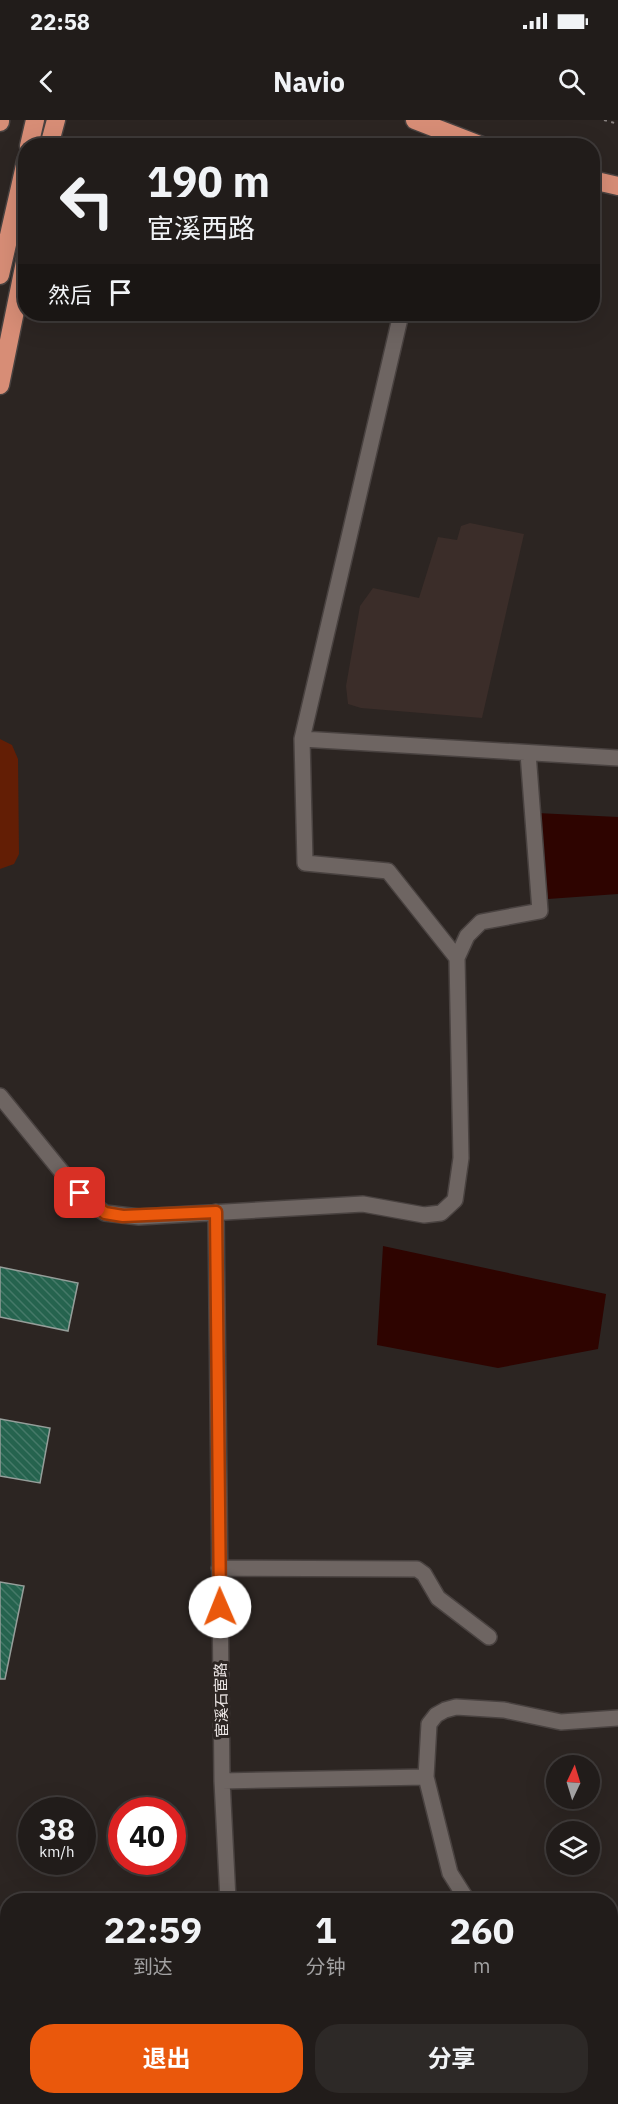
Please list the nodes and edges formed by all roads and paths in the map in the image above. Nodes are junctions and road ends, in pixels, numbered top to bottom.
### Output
1 (35, 120) edge
2 (56, 120) edge
3 (415, 120) edge
4 (604, 120) edge
5 (618, 124) edge
6 (31, 138) edge
7 (51, 138) edge
8 (442, 138) edge
9 (600, 182) edge
10 (618, 186) edge
11 (18, 196) edge
12 (0, 275) edge
13 (18, 296) edge
14 (399, 321) edge
15 (0, 385) edge
16 (302, 739) junction
17 (528, 753) junction
18 (618, 758) edge
19 (457, 958) junction
20 (0, 1096) edge
21 (216, 1212) junction
22 (219, 1568) junction
23 (489, 1637) dead end
24 (618, 1718) edge
25 (426, 1777) junction
26 (222, 1781) junction
27 (228, 1893) edge
28 (463, 1893) edge

1 - 6 highway
2 - 7 highway
3 - 8 highway
4 - 5 path
9 - 10 highway
11 - 12 highway
13 - 15 highway
14 - 16 street
16 - 17 street
16 - 19 street
17 - 18 street
17 - 19 street
19 - 21 street
20 - 21 street
21 - 22 street, 宦溪石宦路
22 - 23 street
22 - 26 street, 宦溪石宦路
24 - 25 street
25 - 26 street
25 - 28 street
26 - 27 street, 宦溪石宦路

